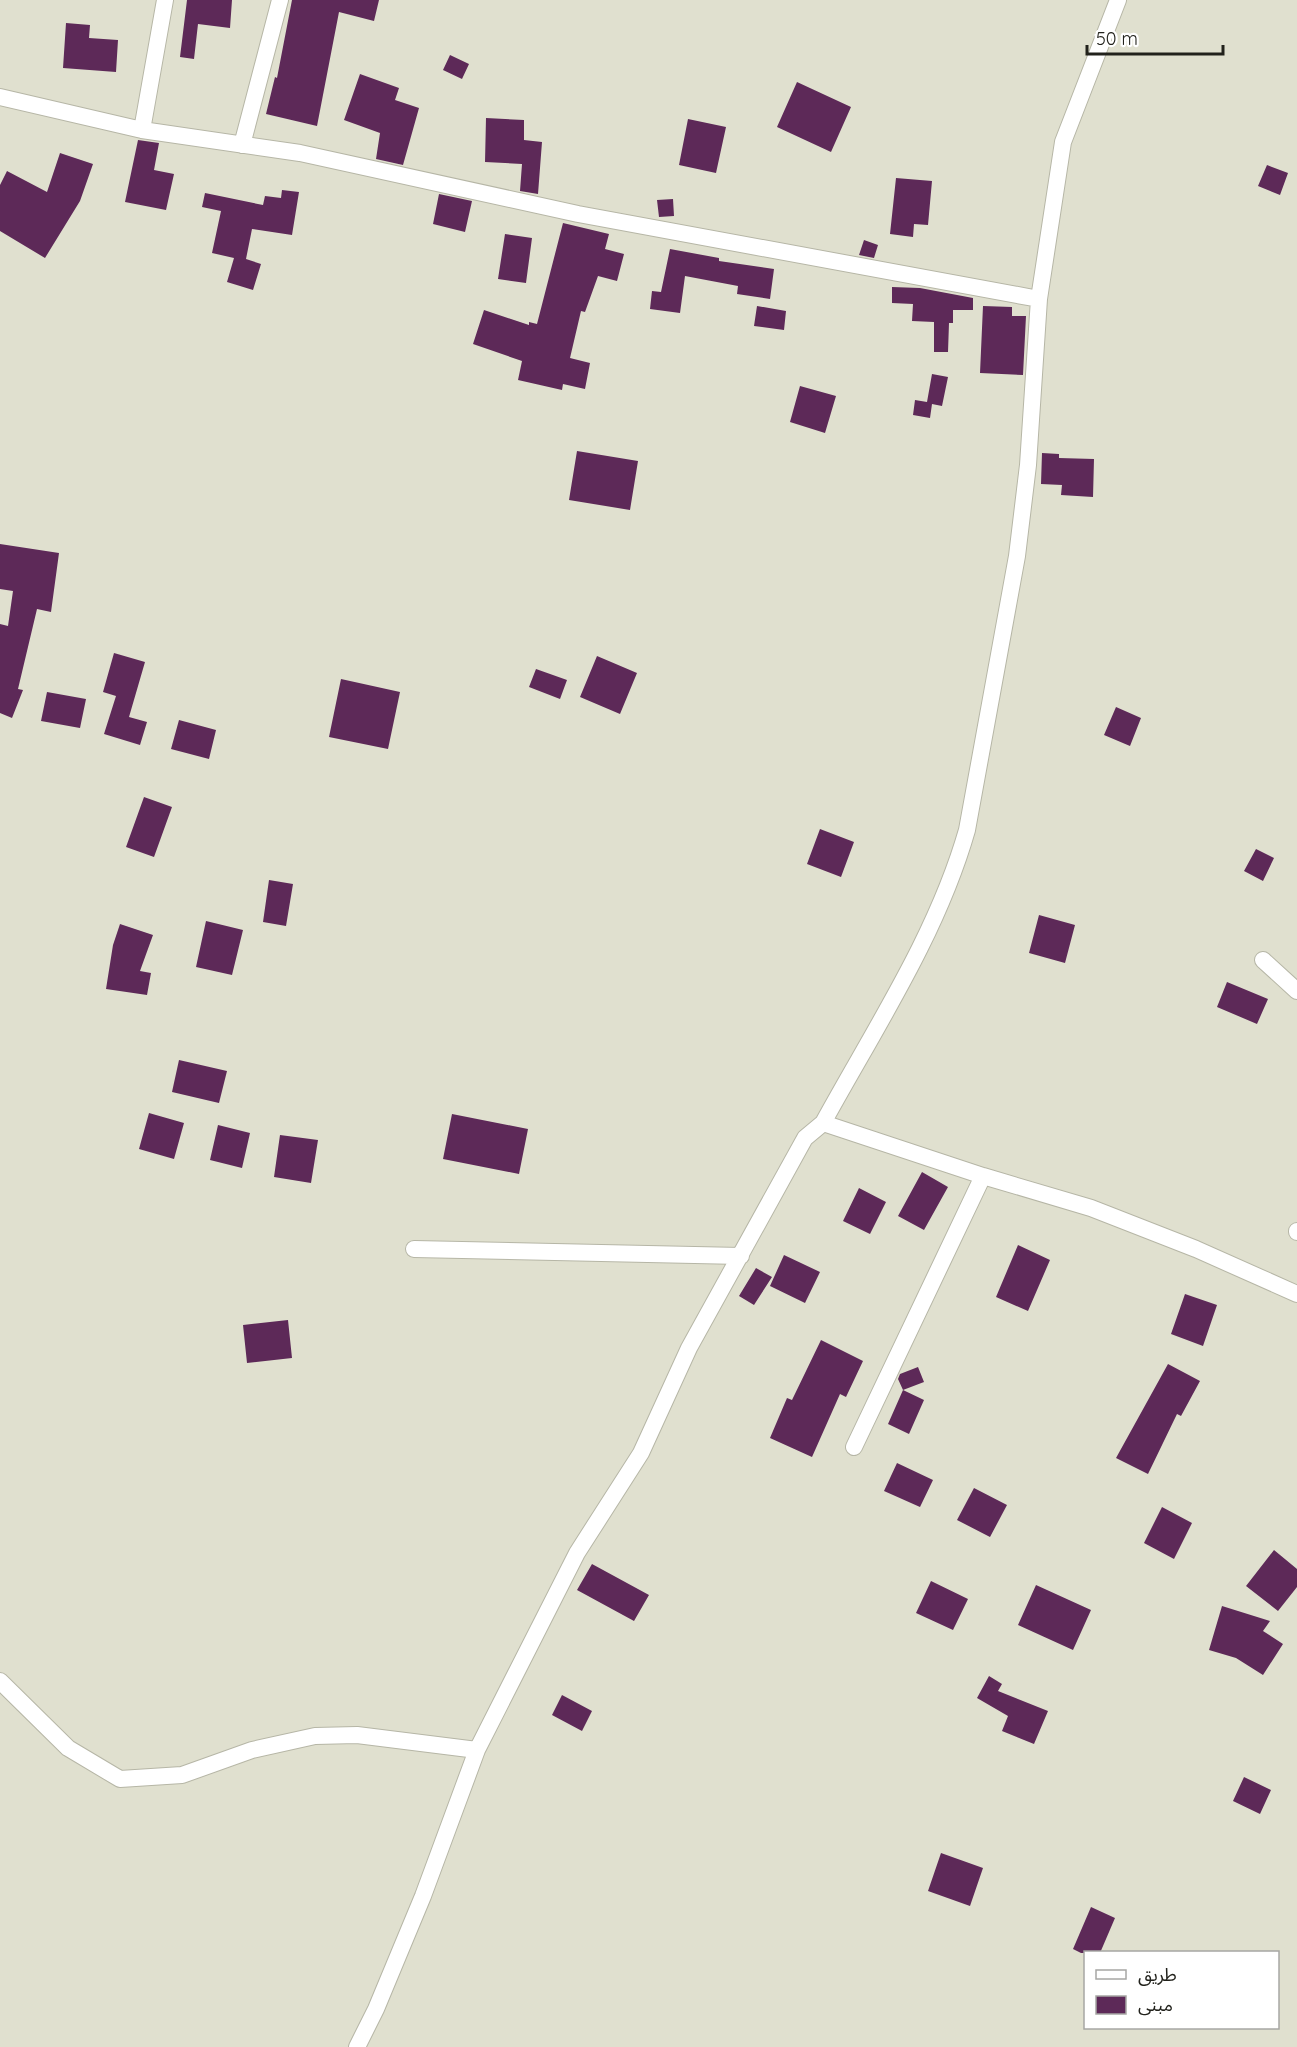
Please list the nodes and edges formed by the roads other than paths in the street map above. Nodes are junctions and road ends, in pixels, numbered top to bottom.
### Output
1 (165, 0) edge
2 (280, 0) edge
3 (1118, 0) edge
4 (0, 97) edge
5 (142, 130) junction
6 (242, 145) junction
7 (1039, 299) junction
8 (1263, 960) dead end
9 (1297, 991) edge
10 (823, 1123) junction
11 (983, 1176) junction
12 (414, 1249) dead end
13 (741, 1256) junction
14 (1297, 1294) edge
15 (854, 1447) dead end
16 (0, 1682) edge
17 (477, 1750) junction
18 (357, 2047) edge

1 - 5 street
2 - 6 street
3 - 7 street
4 - 5 street
5 - 6 street
6 - 7 street
7 - 10 street
8 - 9 street
10 - 11 street
10 - 13 street
11 - 14 street
11 - 15 street
12 - 13 street
13 - 17 street
16 - 17 street
17 - 18 street

